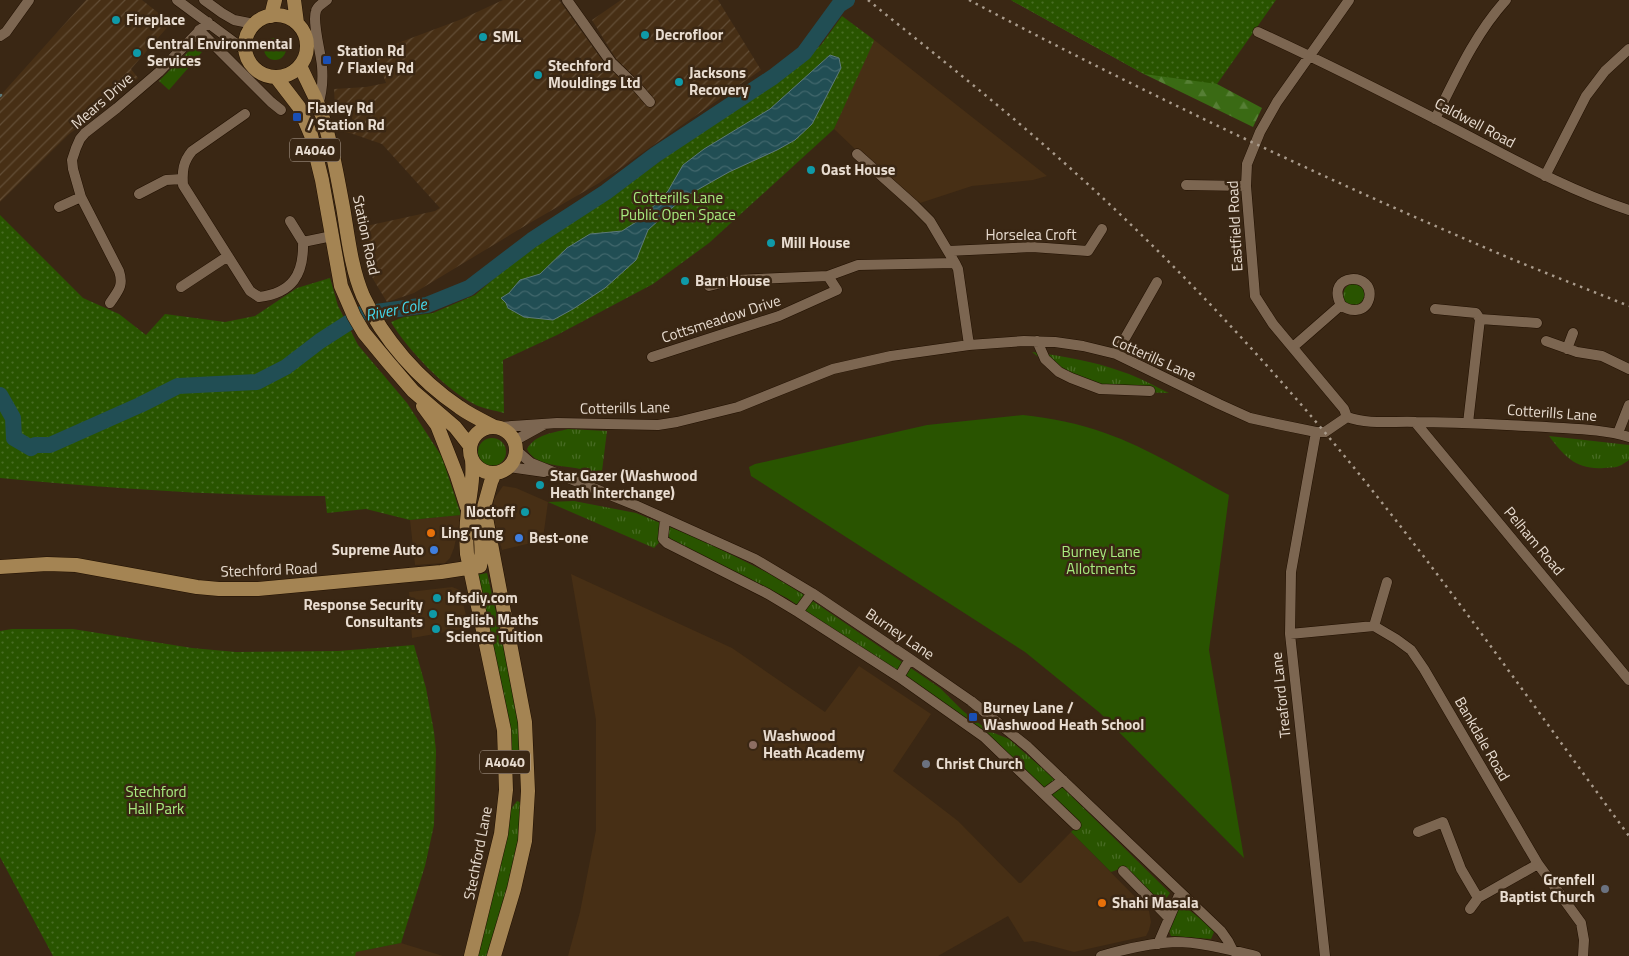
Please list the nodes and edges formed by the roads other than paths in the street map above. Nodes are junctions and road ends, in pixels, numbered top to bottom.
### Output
1 (29, 0) edge
2 (177, 0) edge
3 (204, 0) edge
4 (275, 0) edge
5 (294, 0) edge
6 (327, 0) edge
7 (567, 0) edge
8 (1349, 0) edge
9 (1506, 0) edge
10 (271, 16) junction
11 (208, 22) junction
12 (297, 23) junction
13 (254, 24) junction
14 (199, 30) junction
15 (1258, 32) dead end
16 (0, 36) edge
17 (1629, 49) edge
18 (246, 51) junction
19 (1310, 55) junction
20 (300, 66) junction
21 (276, 77) junction
22 (319, 102) junction
23 (650, 102) dead end
24 (281, 110) dead end
25 (245, 114) dead end
26 (1435, 119) junction
27 (857, 154) dead end
28 (1545, 176) junction
29 (182, 179) junction
30 (1186, 185) dead end
31 (1246, 186) junction
32 (138, 194) dead end
33 (81, 197) junction
34 (59, 206) dead end
35 (1629, 210) edge
36 (290, 222) dead end
37 (1102, 229) dead end
38 (332, 236) junction
39 (302, 242) junction
40 (948, 251) junction
41 (228, 256) junction
42 (955, 263) junction
43 (828, 276) junction
44 (1157, 282) dead end
45 (709, 286) dead end
46 (181, 287) dead end
47 (110, 303) dead end
48 (1341, 306) dead end
49 (1435, 309) dead end
50 (1480, 319) junction
51 (1536, 323) dead end
52 (1573, 333) dead end
53 (1037, 341) junction
54 (1546, 341) dead end
55 (970, 345) junction
56 (1293, 347) junction
57 (1567, 348) junction
58 (1116, 354) junction
59 (652, 357) dead end
60 (1629, 369) edge
61 (413, 391) junction
62 (1150, 392) dead end
63 (1629, 404) edge
64 (1347, 418) junction
65 (1415, 422) junction
66 (1468, 423) junction
67 (546, 424) junction
68 (497, 427) junction
69 (1316, 432) junction
70 (1618, 433) junction
71 (1629, 437) edge
72 (470, 446) junction
73 (515, 446) junction
74 (472, 460) junction
75 (508, 467) junction
76 (495, 473) junction
77 (555, 473) junction
78 (484, 507) junction
79 (468, 510) junction
80 (666, 519) junction
81 (0, 567) edge
82 (469, 568) junction
83 (1387, 582) dead end
84 (812, 594) junction
85 (798, 612) junction
86 (1374, 626) junction
87 (1290, 634) junction
88 (910, 658) junction
89 (899, 677) junction
90 (1629, 680) edge
91 (1063, 780) junction
92 (506, 790) junction
93 (528, 791) junction
94 (1044, 794) junction
95 (1076, 825) dead end
96 (1418, 832) dead end
97 (1538, 864) junction
98 (1123, 871) dead end
99 (1180, 893) junction
100 (1478, 898) junction
101 (1470, 909) dead end
102 (1168, 917) junction
103 (1158, 944) junction
104 (1233, 951) junction
105 (1116, 954) edge
106 (471, 956) edge
107 (494, 956) edge
108 (1102, 956) edge
109 (1256, 956) edge
110 (1325, 956) edge
111 (1583, 956) edge

1 - 16 street
2 - 11 street
3 - 13 street
4 - 10 main road
5 - 12 main road
6 - 22 street, Station Road
7 - 23 street
8 - 19 street, Eastfield Road
9 - 26 street
10 - 12 main road
10 - 13 main road
11 - 14 street, Mears Drive
11 - 18 street
12 - 20 main road
13 - 18 main road
14 - 24 street
14 - 33 street, Mears Drive
15 - 19 street, Caldwell Road
17 - 28 street
18 - 21 main road
19 - 26 street, Caldwell Road
19 - 31 street, Eastfield Road
20 - 21 main road
20 - 22 main road, A4040
21 - 38 main road, A4040
22 - 68 main road, Station Road / A4040
25 - 29 street
26 - 28 street, Caldwell Road
27 - 40 street
28 - 35 street, Caldwell Road
29 - 32 street
29 - 41 street
30 - 31 street
31 - 56 street, Eastfield Road
33 - 34 street
33 - 47 street, Mears Drive
36 - 39 street
37 - 40 street, Horselea Croft
38 - 39 street
38 - 61 main road, A4040
39 - 41 street
40 - 42 street
41 - 46 street
42 - 43 street, Cottsmeadow Drive
42 - 55 street
43 - 45 street, Cottsmeadow Drive
43 - 59 street, Cottsmeadow Drive
44 - 58 street
48 - 56 street
49 - 50 street
50 - 51 street
50 - 66 street
52 - 57 street
53 - 55 street, Cotterills Lane
53 - 58 street, Cotterills Lane
53 - 62 street
54 - 57 street
55 - 67 street, Cotterills Lane
56 - 64 street, Eastfield Road
57 - 60 street
58 - 69 street, Cotterills Lane
61 - 72 main road, A4040
61 - 79 main road
63 - 70 street
64 - 65 street, Cotterills Lane
64 - 69 street
65 - 66 street, Cotterills Lane
65 - 90 street, Pelham Road
66 - 70 street, Cotterills Lane
67 - 68 street, Cotterills Lane
67 - 73 street, Cotterills Lane
68 - 72 main road
68 - 73 main road
69 - 87 street, Treaford Lane
70 - 71 street, Cotterills Lane
72 - 74 main road
73 - 75 main road
73 - 77 street, Burney Lane
74 - 76 main road
74 - 79 main road, Stechford Lane / A4040
75 - 76 main road
75 - 77 street, Burney Lane
76 - 78 main road, A4040
77 - 80 street, Burney Lane
78 - 82 main road
78 - 93 main road, A4040
79 - 82 main road, Stechford Lane / A4040
80 - 84 street, Burney Lane
80 - 85 street
81 - 82 main road, Stechford Road
82 - 92 main road, Stechford Lane / A4040
83 - 86 street
84 - 85 street
84 - 88 street, Burney Lane
85 - 89 street
86 - 87 street
86 - 97 street, Bankdale Road
87 - 110 street, Treaford Lane
88 - 89 street
88 - 91 street, Burney Lane
89 - 94 street
91 - 94 street
91 - 99 street, Burney Lane
92 - 93 main road
92 - 106 main road, Stechford Lane / A4040
93 - 107 main road, A4040
94 - 95 street
96 - 100 street
97 - 100 street
97 - 111 street, Bankdale Road
98 - 102 street
99 - 102 street
99 - 104 street, Burney Lane
100 - 101 street
102 - 103 street
103 - 104 street
103 - 105 street
104 - 109 street
105 - 108 street

